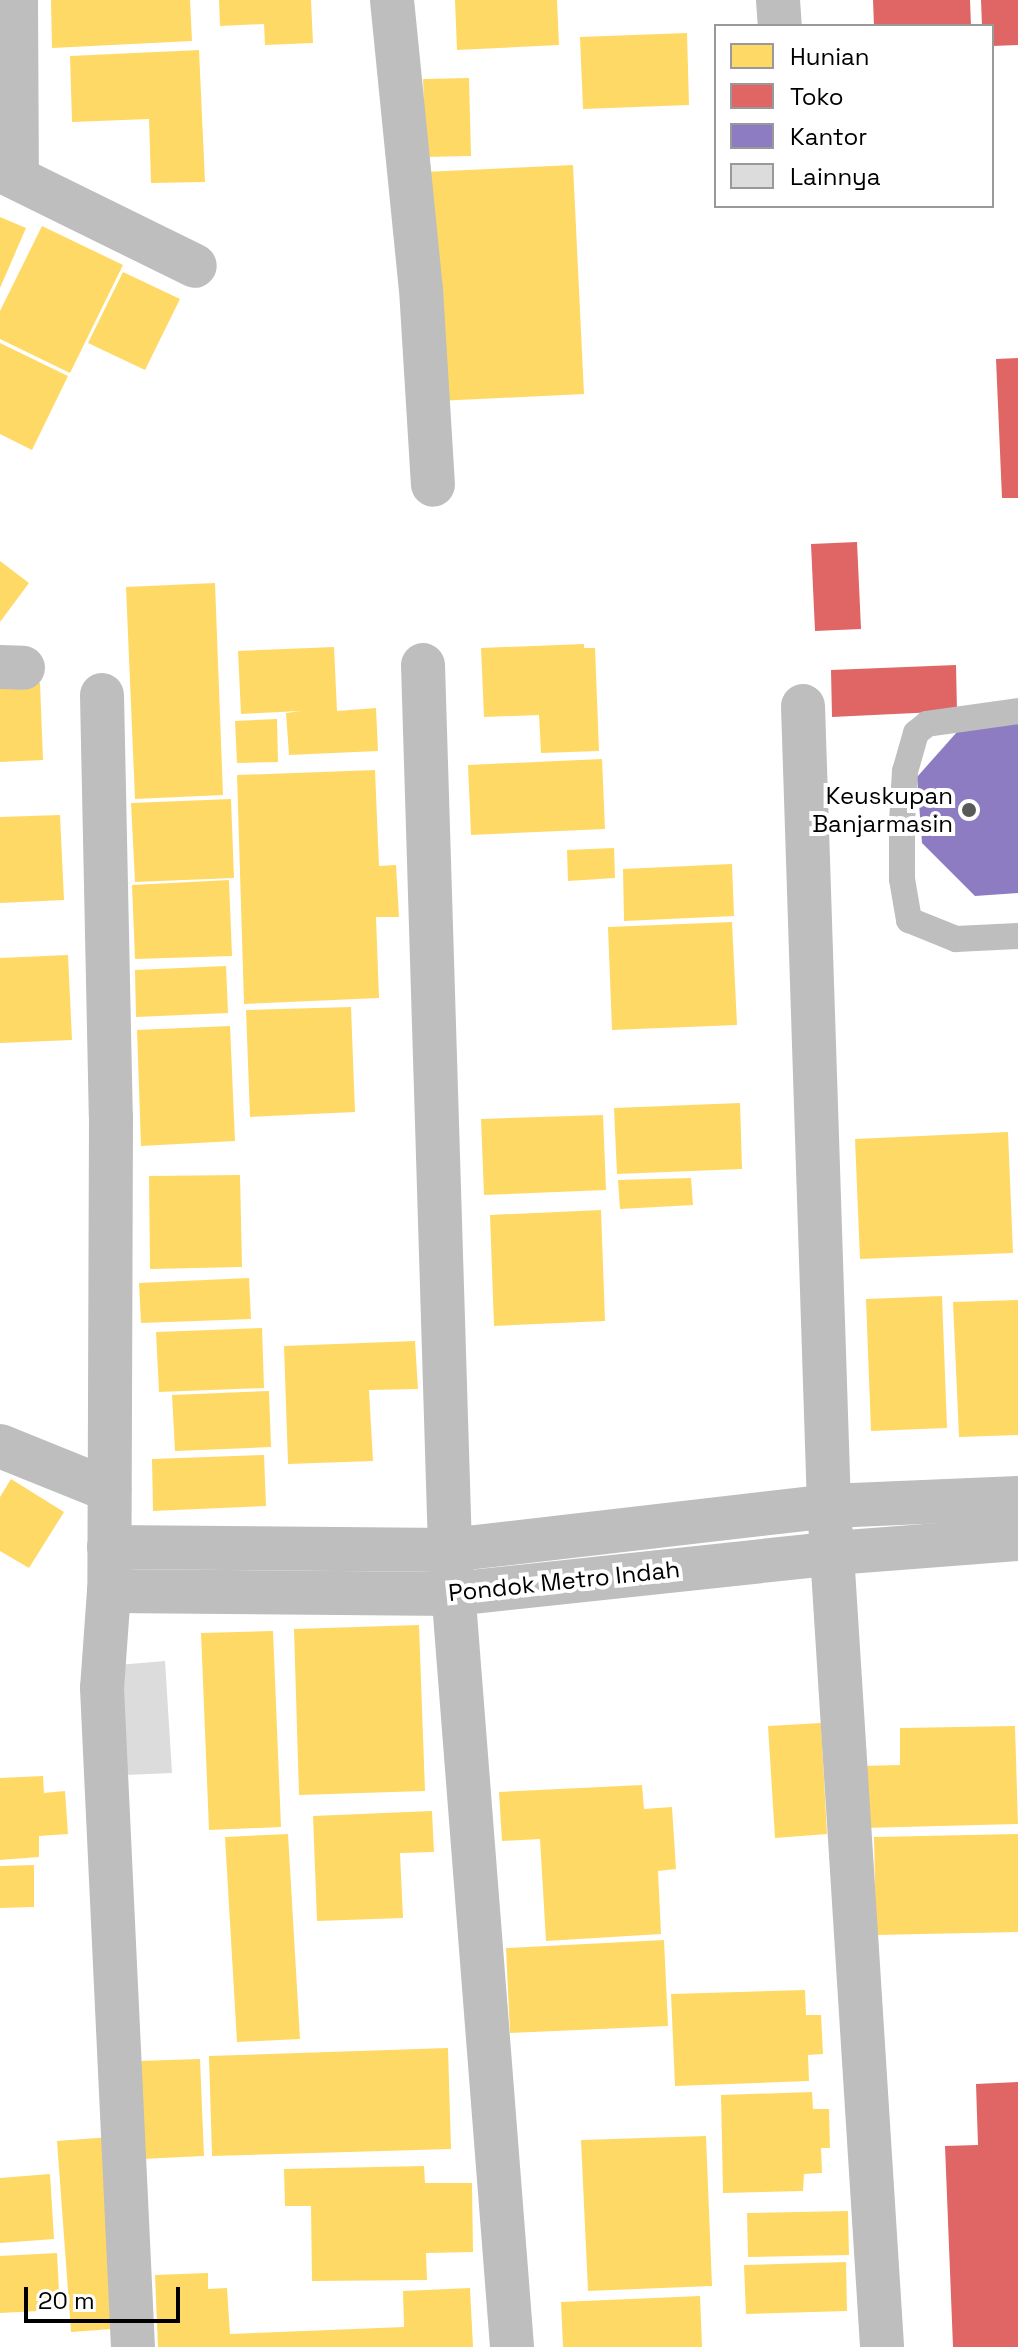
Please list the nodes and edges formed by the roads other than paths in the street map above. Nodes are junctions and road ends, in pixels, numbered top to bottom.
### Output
1 (16, 0) edge
2 (392, 0) edge
3 (778, 0) edge
4 (780, 24) edge
5 (8, 174) edge
6 (195, 266) dead end
7 (433, 485) dead end
8 (423, 665) dead end
9 (102, 695) dead end
10 (803, 706) dead end
11 (1018, 711) edge
12 (1018, 936) edge
13 (0, 1446) edge
14 (109, 1490) junction
15 (1018, 1498) edge
16 (829, 1506) junction
17 (1018, 1539) edge
18 (109, 1547) junction
19 (450, 1550) junction
20 (834, 1553) junction
21 (109, 1591) junction
22 (453, 1594) junction
23 (133, 2347) edge
24 (512, 2347) edge
25 (882, 2347) edge

1 - 5 street
2 - 7 street
3 - 4 street
5 - 6 street
8 - 19 street
9 - 14 street
10 - 16 street
11 - 12 lane
13 - 14 street
14 - 18 street
15 - 16 street, Pondok Metro Indah
16 - 19 street, Pondok Metro Indah
16 - 20 street
17 - 20 street, Pondok Metro Indah
18 - 19 street, Pondok Metro Indah
18 - 21 street
19 - 22 street
20 - 22 street, Pondok Metro Indah
20 - 25 street
21 - 22 street, Pondok Metro Indah
21 - 23 street
22 - 24 street

